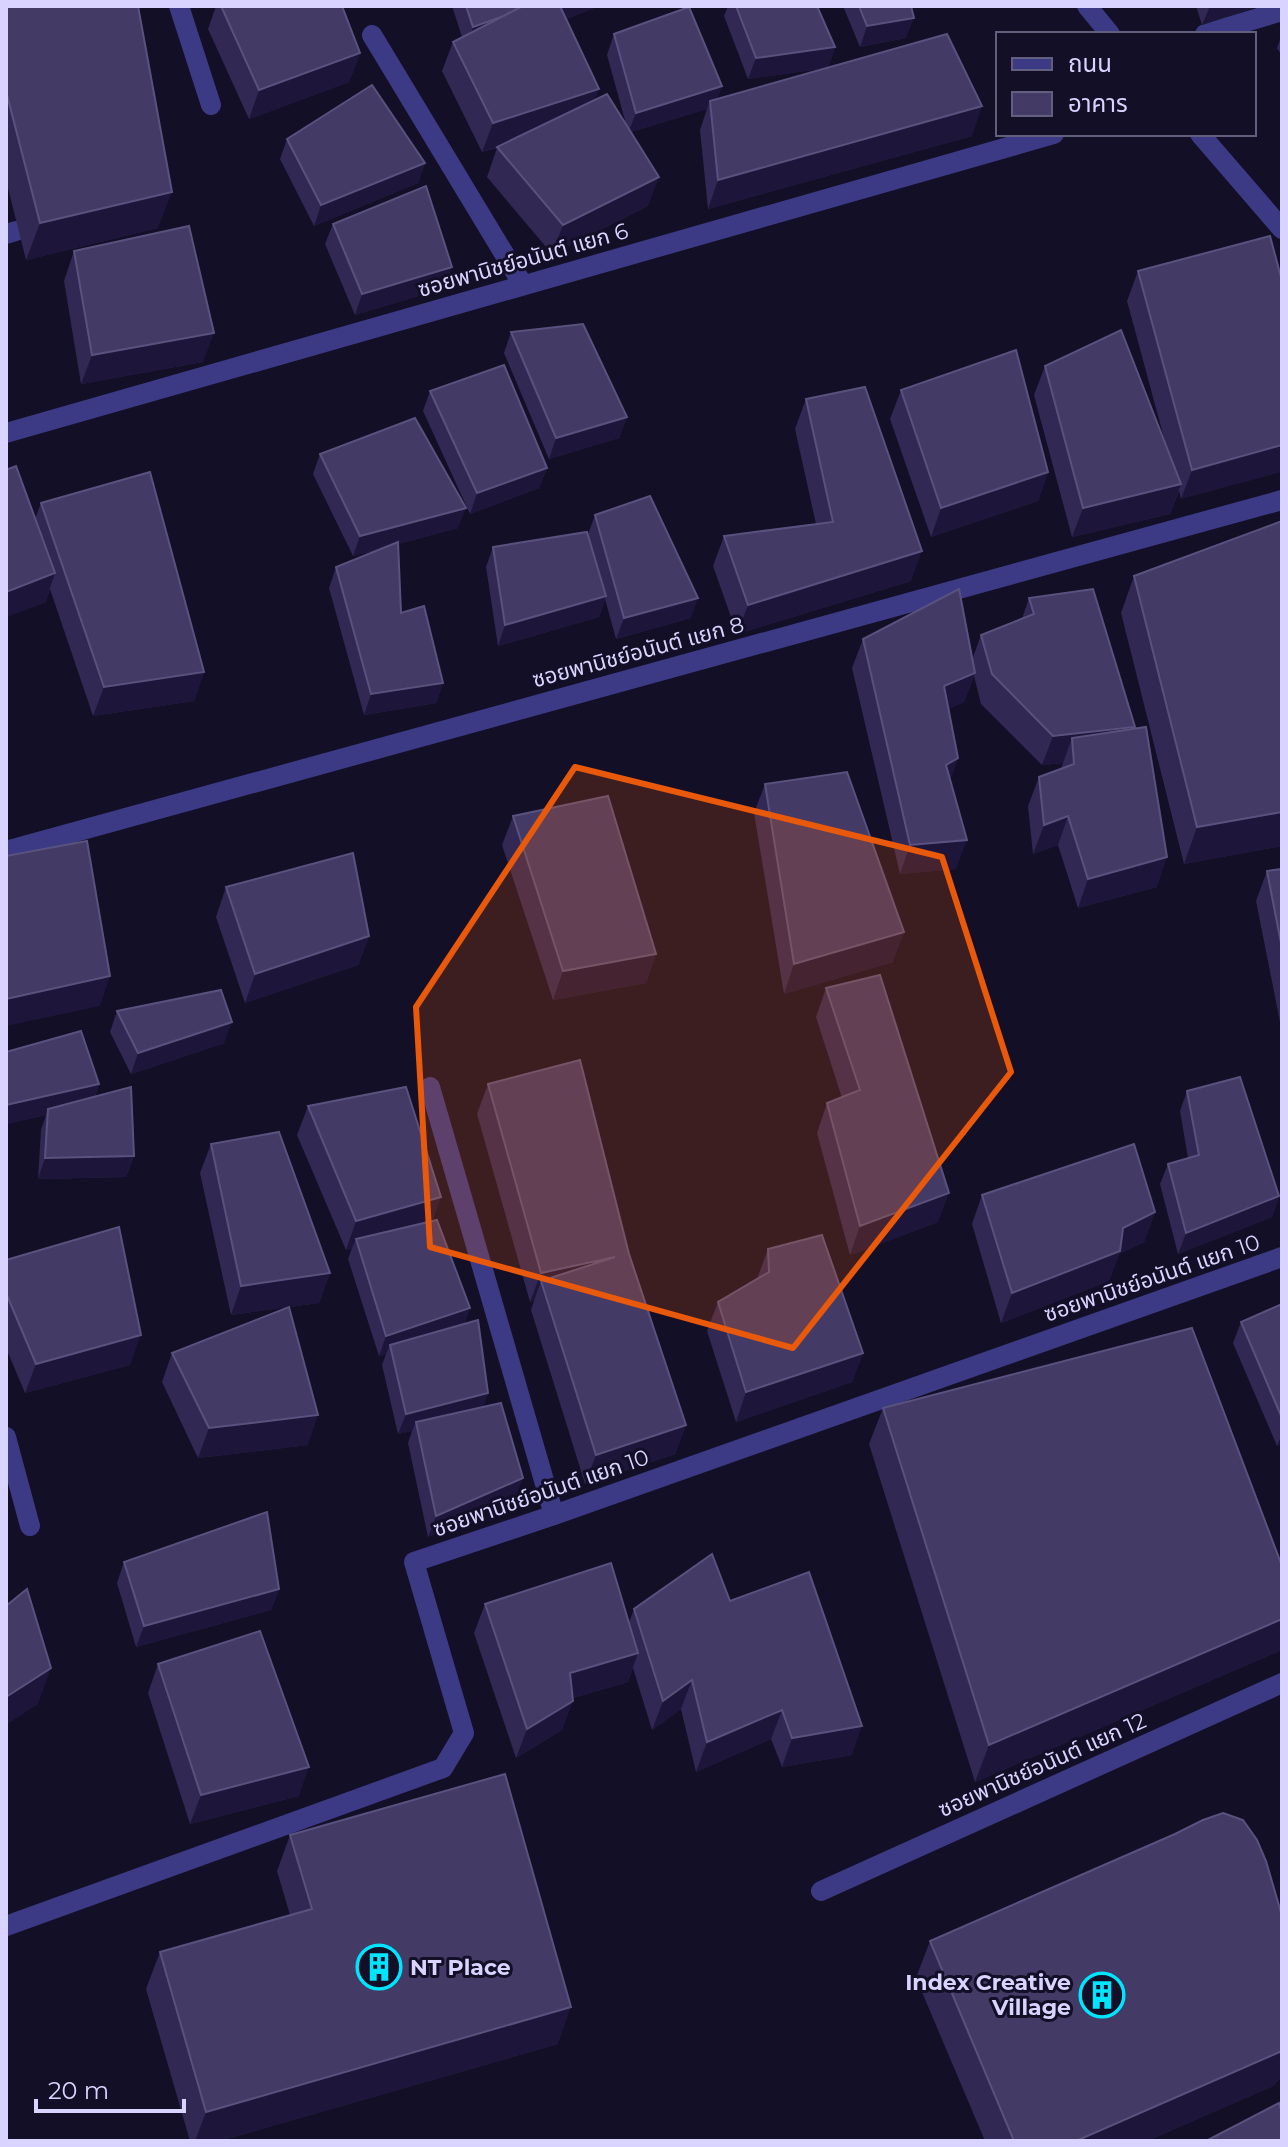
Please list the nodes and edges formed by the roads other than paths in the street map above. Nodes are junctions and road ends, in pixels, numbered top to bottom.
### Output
1 (179, 6) edge
2 (1087, 6) edge
3 (1282, 11) edge
4 (1108, 32) edge
5 (1212, 32) edge
6 (372, 35) dead end
7 (211, 105) dead end
8 (1047, 136) edge
9 (1202, 136) edge
10 (1282, 229) edge
11 (523, 285) junction
12 (6, 433) edge
13 (1282, 500) edge
14 (6, 851) edge
15 (430, 1087) dead end
16 (1282, 1257) edge
17 (6, 1437) edge
18 (554, 1515) junction
19 (30, 1526) dead end
20 (1282, 1683) edge
21 (821, 1891) dead end
22 (6, 1926) edge

1 - 7 street
2 - 4 street
3 - 5 street
6 - 11 street
8 - 11 street, ซอยพานิชย์อนันต์ แยก 6
9 - 10 street
11 - 12 street, ซอยพานิชย์อนันต์ แยก 6
13 - 14 street, ซอยพานิชย์อนันต์ แยก 8
15 - 18 street
16 - 18 street, ซอยพานิชย์อนันต์ แยก 10
17 - 19 street
18 - 22 street, ซอยพานิชย์อนันต์ แยก 10
20 - 21 street, ซอยพานิชย์อนันต์ แยก 12

